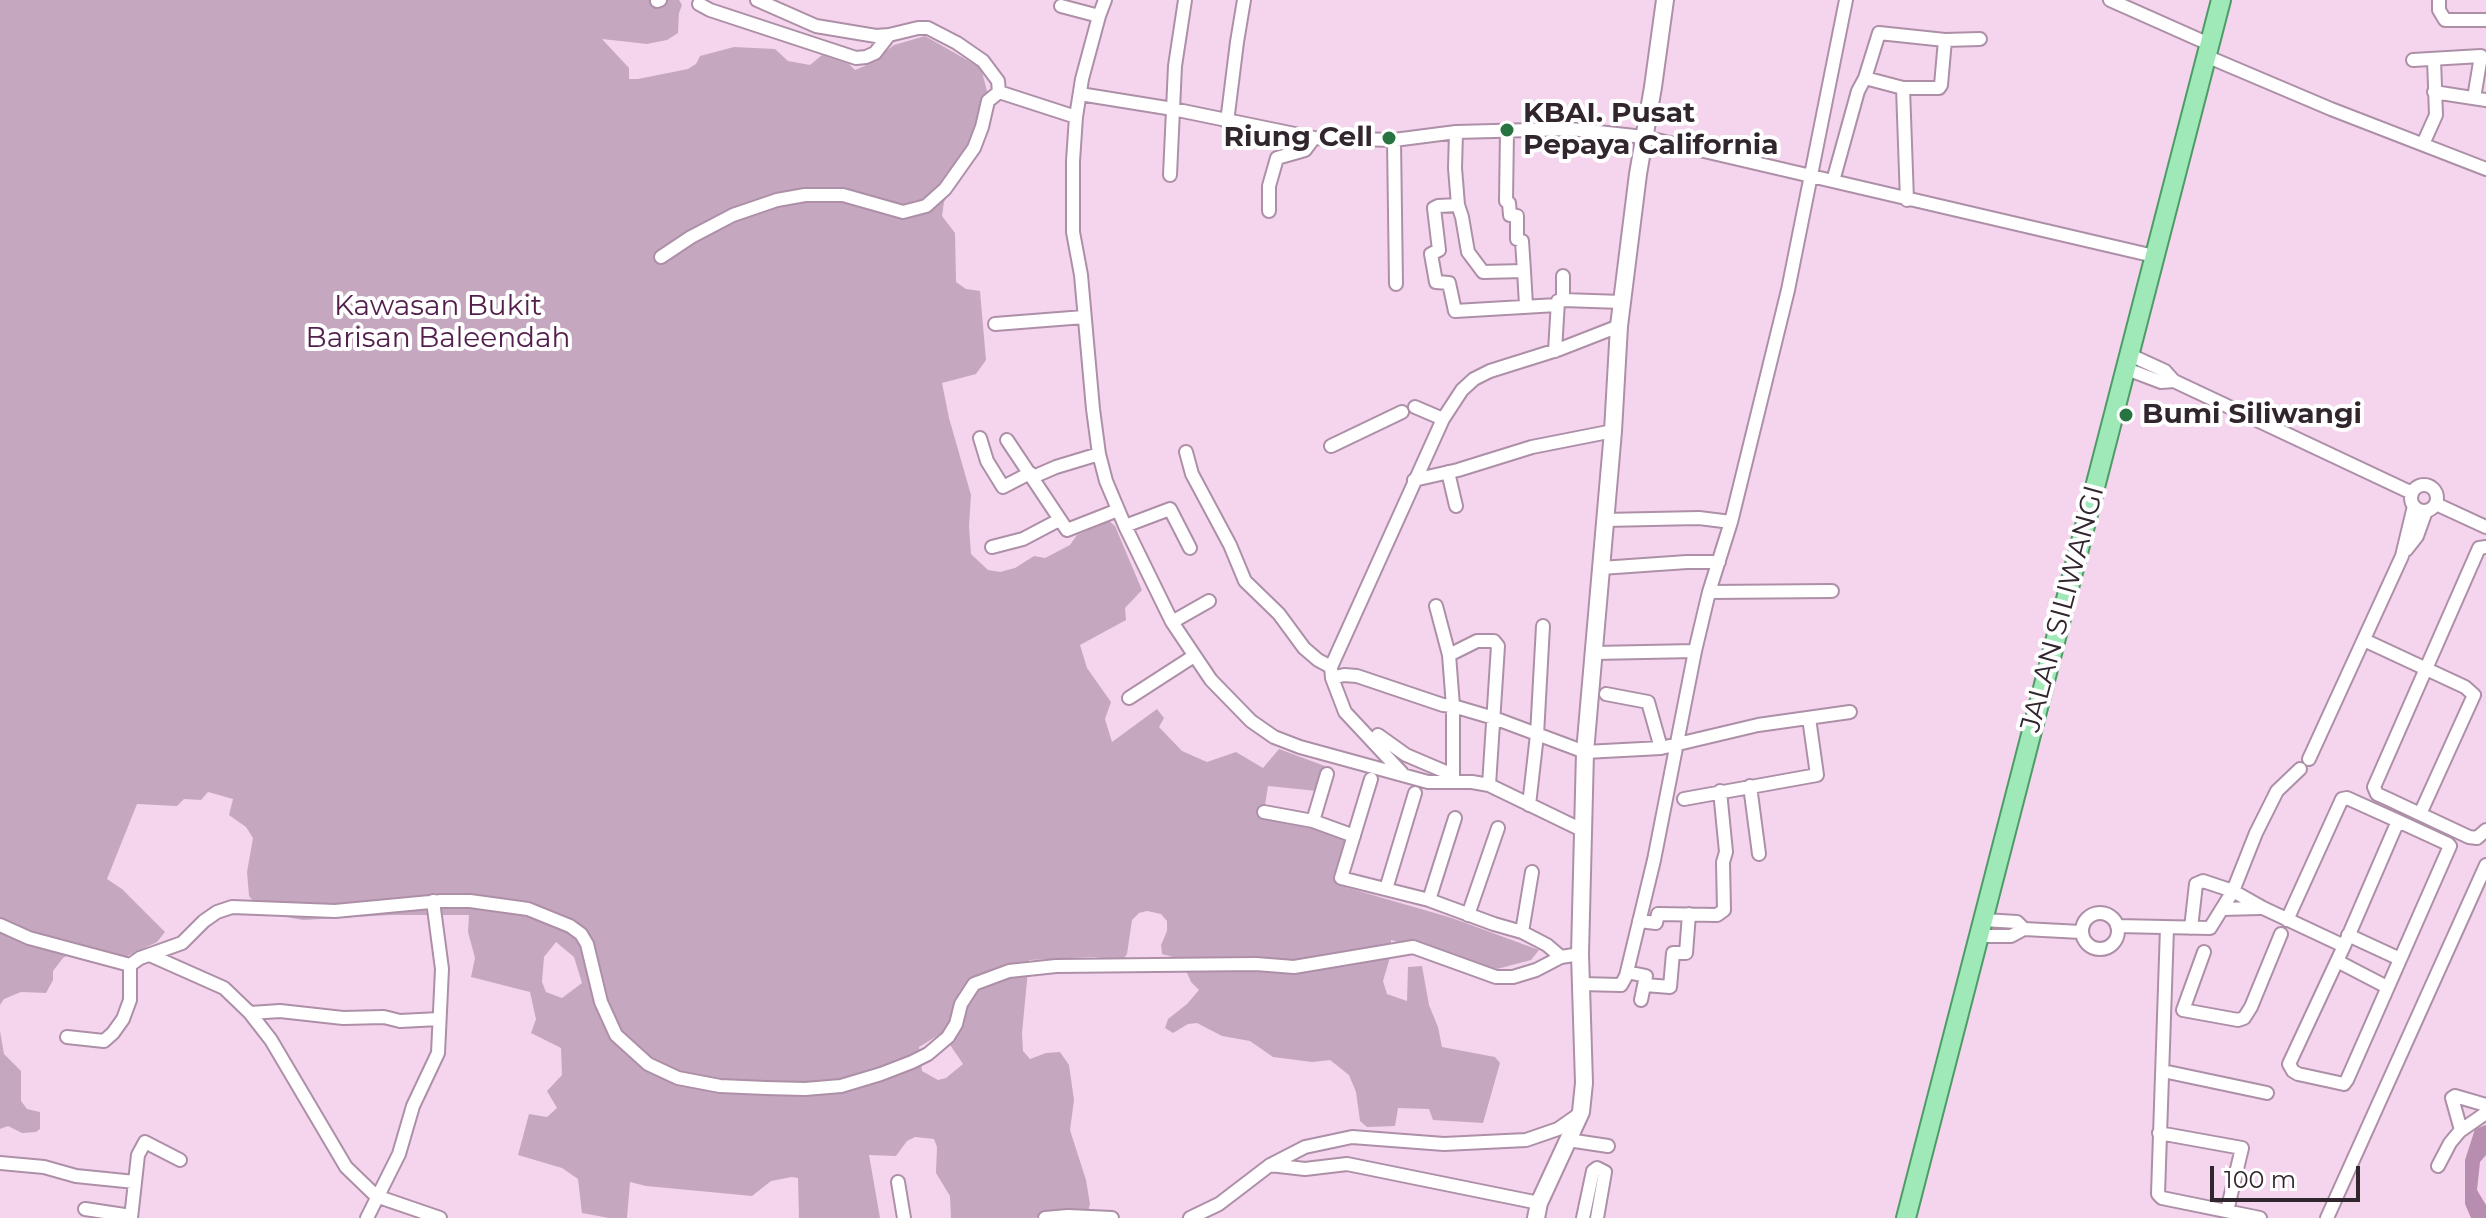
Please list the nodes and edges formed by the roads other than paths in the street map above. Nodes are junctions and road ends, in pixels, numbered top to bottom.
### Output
1 (757, 0) edge
2 (1105, 0) edge
3 (1185, 0) edge
4 (1244, 0) edge
5 (1665, 0) edge
6 (1846, 0) edge
7 (2110, 0) edge
8 (2221, 0) edge
9 (2439, 0) edge
10 (699, 4) dead end
11 (1061, 6) dead end
12 (1099, 16) junction
13 (2486, 20) edge
14 (889, 35) junction
15 (1980, 39) dead end
16 (1945, 40) junction
17 (2207, 50) junction
18 (2434, 59) junction
19 (2413, 60) dead end
20 (1865, 78) junction
21 (2482, 79) edge
22 (1903, 88) junction
23 (999, 92) junction
24 (2434, 92) junction
25 (1080, 94) junction
26 (2480, 99) edge
27 (1173, 109) junction
28 (1076, 117) junction
29 (1227, 122) junction
30 (1507, 131) junction
31 (1456, 132) junction
32 (1644, 137) junction
33 (1314, 138) junction
34 (1394, 140) junction
35 (2423, 144) junction
36 (2486, 169) edge
37 (1170, 175) dead end
38 (1810, 177) junction
39 (1833, 181) junction
40 (1907, 200) junction
41 (1458, 205) junction
42 (1269, 211) dead end
43 (2154, 256) junction
44 (661, 257) dead end
45 (1524, 271) junction
46 (1563, 276) dead end
47 (1396, 284) dead end
48 (1560, 302) junction
49 (1622, 302) junction
50 (1526, 305) junction
51 (1084, 317) junction
52 (995, 324) dead end
53 (1619, 326) junction
54 (1555, 351) junction
55 (2126, 361) junction
56 (1415, 407) dead end
57 (1402, 412) dead end
58 (1443, 419) junction
59 (1613, 431) junction
60 (980, 438) dead end
61 (1007, 440) dead end
62 (1331, 446) dead end
63 (1186, 452) dead end
64 (1099, 454) junction
65 (1448, 472) junction
66 (1031, 475) junction
67 (1414, 480) junction
68 (2422, 503) junction
69 (1456, 506) dead end
70 (1118, 510) junction
71 (1059, 520) junction
72 (1604, 520) junction
73 (1731, 522) junction
74 (1125, 526) junction
75 (2486, 527) edge
76 (992, 547) dead end
77 (2486, 547) edge
78 (1190, 548) dead end
79 (1719, 562) junction
80 (1601, 568) junction
81 (1832, 591) dead end
82 (1709, 592) junction
83 (1209, 601) dead end
84 (1436, 606) dead end
85 (1172, 622) junction
86 (1543, 626) dead end
87 (2364, 640) junction
88 (1695, 651) junction
89 (1594, 653) junction
90 (1449, 655) junction
91 (1194, 656) junction
92 (2426, 670) junction
93 (1331, 672) junction
94 (1606, 694) dead end
95 (1129, 698) dead end
96 (1453, 706) junction
97 (1850, 712) dead end
98 (1494, 718) junction
99 (1809, 718) junction
100 (1378, 735) dead end
101 (1537, 735) junction
102 (1677, 743) junction
103 (1661, 748) junction
104 (1585, 752) junction
105 (2309, 759) dead end
106 (2300, 769) dead end
107 (1402, 773) junction
108 (1327, 774) dead end
109 (1453, 778) junction
110 (1371, 779) dead end
111 (1489, 785) junction
112 (1750, 786) junction
113 (1720, 791) junction
114 (1415, 793) dead end
115 (1684, 799) dead end
116 (1529, 805) junction
117 (1264, 812) dead end
118 (2420, 814) junction
119 (1455, 818) dead end
120 (1313, 821) junction
121 (2398, 821) junction
122 (1498, 828) dead end
123 (1582, 830) junction
124 (2486, 830) edge
125 (1354, 836) junction
126 (1759, 854) dead end
127 (2486, 865) edge
128 (1532, 872) dead end
129 (1386, 889) junction
130 (2233, 891) junction
131 (1429, 900) junction
132 (433, 901) junction
133 (2263, 908) junction
134 (2222, 909) junction
135 (1689, 914) junction
136 (1468, 915) junction
137 (2287, 920) junction
138 (1639, 921) junction
139 (0, 925) edge
140 (2117, 926) junction
141 (1981, 928) junction
142 (2167, 928) junction
143 (2191, 928) junction
144 (1522, 932) junction
145 (2081, 932) junction
146 (2281, 934) dead end
147 (2346, 941) junction
148 (2204, 952) dead end
149 (1580, 954) junction
150 (152, 956) junction
151 (1561, 957) junction
152 (2400, 959) junction
153 (2337, 961) junction
154 (130, 965) junction
155 (1627, 972) junction
156 (1580, 984) junction
157 (1645, 985) junction
158 (2387, 987) junction
159 (1641, 1000) dead end
160 (2163, 1008) junction
161 (2183, 1010) junction
162 (250, 1013) junction
163 (439, 1019) junction
164 (67, 1037) dead end
165 (2163, 1071) junction
166 (2267, 1093) dead end
167 (2486, 1105) edge
168 (1581, 1112) junction
169 (2486, 1113) edge
170 (2461, 1130) junction
171 (2159, 1133) junction
172 (1568, 1140) junction
173 (1608, 1146) dead end
174 (180, 1160) dead end
175 (0, 1163) edge
176 (1270, 1165) junction
177 (2438, 1166) dead end
178 (135, 1182) junction
179 (898, 1182) dead end
180 (376, 1196) junction
181 (85, 1209) dead end
182 (1538, 1210) edge
183 (2227, 1211) junction
184 (131, 1217) edge
185 (367, 1218) edge
186 (440, 1218) edge
187 (904, 1218) edge
188 (1045, 1218) edge
189 (1112, 1218) edge
190 (1190, 1218) edge
191 (1583, 1218) edge
192 (1597, 1218) edge
193 (1906, 1218) edge
194 (2260, 1218) edge
195 (2327, 1218) edge

1 - 14 street
2 - 12 street
3 - 27 street
4 - 29 street
5 - 32 main road
6 - 38 street
7 - 17 street
8 - 17 main road, JALAN SILIWANGI
9 - 13 street
10 - 14 street
11 - 12 street
12 - 25 street
14 - 23 street
15 - 16 street
16 - 20 street
16 - 22 street
17 - 35 street
17 - 43 main road, JALAN SILIWANGI
18 - 19 street
18 - 21 street
18 - 24 street
20 - 22 street
20 - 39 street
21 - 26 street
22 - 40 street
23 - 28 street
23 - 44 street
24 - 26 street
24 - 35 street
25 - 27 street
25 - 28 street
27 - 29 street
27 - 37 street
28 - 51 street
29 - 33 street
30 - 31 street
30 - 32 street
30 - 45 street
31 - 34 street
31 - 41 street
32 - 38 street
32 - 49 main road
33 - 34 street
33 - 42 street
34 - 47 street
35 - 36 street
38 - 39 street
38 - 73 street
39 - 40 street
40 - 43 street
41 - 45 street
41 - 50 street
43 - 55 main road, JALAN SILIWANGI
45 - 50 street
46 - 48 street
48 - 49 street
48 - 50 street
48 - 54 street
49 - 53 main road
51 - 52 street
51 - 64 street
53 - 54 street
53 - 59 main road
54 - 58 street
55 - 68 street
55 - 141 main road, JALAN SILIWANGI
56 - 58 street
57 - 62 street
58 - 67 street
59 - 65 street
59 - 72 main road
60 - 66 street
61 - 66 street
63 - 93 street
64 - 66 street
64 - 70 street
65 - 67 street
65 - 69 street
66 - 71 street
67 - 93 street
68 - 75 street
68 - 87 street
70 - 71 street
70 - 74 street
71 - 76 street
72 - 73 street
72 - 80 main road
73 - 79 street
74 - 78 street
74 - 85 street
77 - 92 street
79 - 80 street
79 - 82 street
80 - 89 main road
81 - 82 street
82 - 88 street
83 - 85 street
84 - 90 street
85 - 91 street
86 - 101 street
87 - 92 street
87 - 105 street
88 - 89 street
88 - 102 street
89 - 104 main road
90 - 96 street
90 - 98 street
91 - 95 street
91 - 107 street
92 - 118 street
92 - 118 street
93 - 96 street
93 - 107 street
94 - 103 street
96 - 98 street
96 - 109 street
97 - 99 street
98 - 101 street
98 - 111 street
99 - 102 street
99 - 112 street
100 - 109 street
101 - 104 street
101 - 116 street
102 - 103 street
102 - 138 street
103 - 104 street
104 - 123 main road
106 - 130 street
107 - 109 street
108 - 120 street
109 - 111 street
110 - 125 street
111 - 116 street
112 - 113 street
112 - 126 street
113 - 115 street
113 - 135 street
114 - 129 street
116 - 123 street
117 - 120 street
118 - 124 street
119 - 131 street
120 - 125 street
121 - 137 street
121 - 147 street
121 - 152 street
122 - 136 street
123 - 149 main road
125 - 129 street
127 - 195 street
128 - 144 street
129 - 131 street
130 - 133 street
130 - 134 street
130 - 143 street
131 - 136 street
132 - 150 street
132 - 151 street
132 - 163 street
133 - 134 street
133 - 137 street
134 - 143 street
135 - 138 street
135 - 157 street
136 - 144 street
137 - 147 street
138 - 155 street
139 - 154 street
140 - 142 street
140 - 145 street
140 - 145 street
141 - 145 street
141 - 193 main road, JALAN SILIWANGI
142 - 143 street
142 - 160 street
144 - 151 street
146 - 161 street
147 - 152 street
147 - 153 street
148 - 161 street
149 - 151 street
149 - 156 main road
150 - 154 street
150 - 162 street
152 - 158 street
153 - 158 street
153 - 158 street
154 - 164 street
155 - 156 street
155 - 157 street
156 - 168 main road
157 - 159 street
160 - 161 street
160 - 165 street
162 - 163 street
162 - 180 street
163 - 180 street
165 - 166 street
165 - 171 street
167 - 170 street
168 - 172 main road
168 - 176 street
169 - 170 street
170 - 177 street
171 - 183 street
171 - 183 street
172 - 173 street
172 - 182 main road
174 - 178 street
175 - 178 street
176 - 182 street
176 - 190 street
178 - 184 street
179 - 187 street
180 - 185 street
180 - 186 street
181 - 184 street
183 - 194 street
188 - 189 street
191 - 192 street

